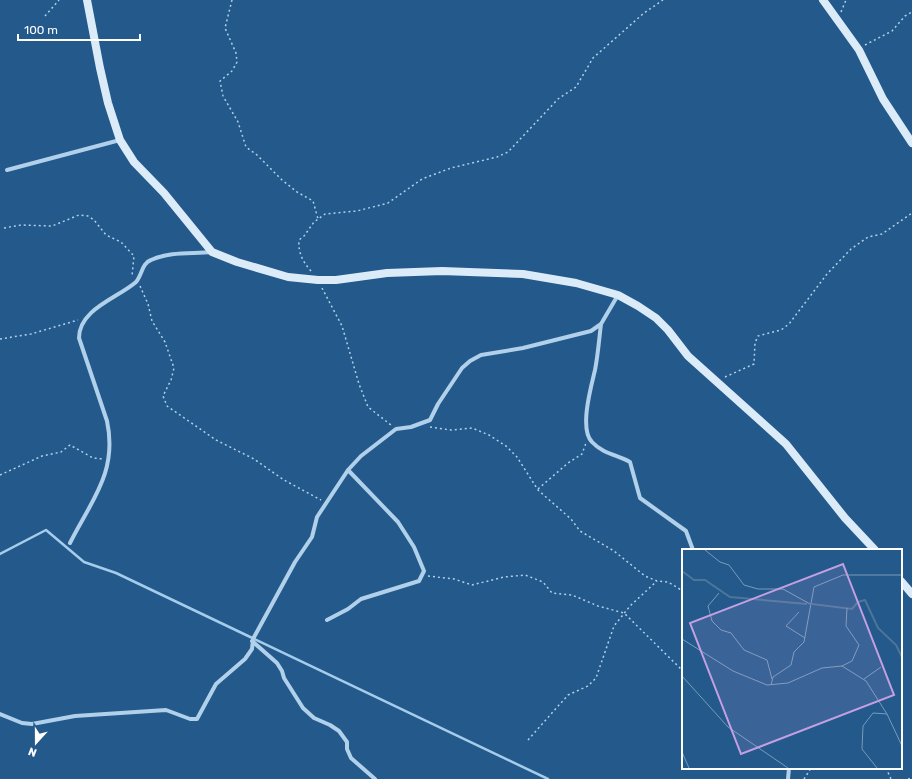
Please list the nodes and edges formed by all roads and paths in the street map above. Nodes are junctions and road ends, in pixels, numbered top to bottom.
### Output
1 (59, 0) edge
2 (87, 0) edge
3 (232, 0) edge
4 (663, 0) edge
5 (823, 0) edge
6 (846, 0) edge
7 (912, 12) edge
8 (45, 16) dead end
9 (839, 19) junction
10 (859, 50) junction
11 (120, 140) junction
12 (912, 143) edge
13 (7, 170) dead end
14 (912, 214) edge
15 (318, 219) junction
16 (4, 228) dead end
17 (212, 252) junction
18 (318, 280) junction
19 (136, 281) junction
20 (129, 286) junction
21 (618, 295) junction
22 (89, 316) junction
23 (601, 324) junction
24 (0, 338) edge
25 (716, 381) junction
26 (422, 423) junction
27 (396, 429) junction
28 (587, 436) junction
29 (109, 459) junction
30 (348, 470) junction
31 (0, 475) edge
32 (538, 490) junction
33 (327, 503) junction
34 (70, 543) dead end
35 (693, 549) edge
36 (874, 549) edge
37 (423, 575) junction
38 (657, 581) junction
39 (902, 582) edge
40 (682, 591) edge
41 (912, 594) edge
42 (624, 613) junction
43 (327, 620) dead end
44 (252, 641) junction
45 (682, 670) edge
46 (0, 714) edge
47 (528, 740) dead end
48 (789, 769) edge
49 (810, 769) edge
50 (887, 769) edge
51 (912, 778) edge
52 (375, 779) edge
53 (788, 779) edge
54 (804, 779) edge
55 (892, 779) edge
56 (908, 779) edge

1 - 8 path
2 - 11 street
3 - 15 path
4 - 15 path
5 - 9 street
6 - 9 path
7 - 10 path
9 - 10 street
10 - 12 street
11 - 13 street
11 - 17 street
14 - 25 path
15 - 18 path
16 - 20 path
17 - 18 street
17 - 19 street
18 - 21 street
18 - 27 path
19 - 20 street
19 - 33 path
20 - 22 street
21 - 23 street
21 - 25 street
22 - 24 path
22 - 29 street
23 - 26 street
23 - 28 street
25 - 36 street
26 - 27 street
26 - 32 path
27 - 30 street
28 - 32 path
28 - 35 street
29 - 31 path
29 - 34 street
30 - 33 street
30 - 37 street
32 - 38 path
33 - 44 street
37 - 42 path
37 - 43 street
38 - 40 path
38 - 42 path
39 - 41 street
42 - 45 path
42 - 47 path
44 - 46 street
44 - 52 street
48 - 53 street
49 - 54 path
50 - 55 path
51 - 56 path

